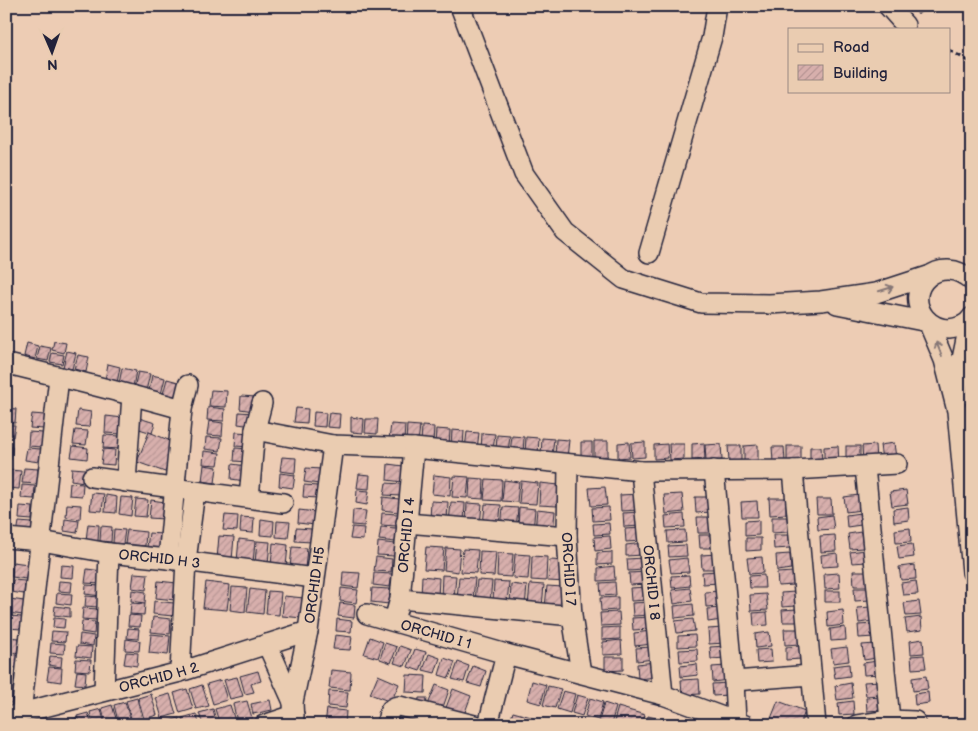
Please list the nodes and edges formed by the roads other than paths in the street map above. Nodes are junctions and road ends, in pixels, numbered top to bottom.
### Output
1 (460, 6) edge
2 (716, 6) edge
3 (888, 6) edge
4 (905, 25) dead end
5 (649, 252) dead end
6 (928, 276) junction
7 (969, 276) edge
8 (821, 301) junction
9 (971, 319) edge
10 (928, 322) junction
11 (6, 366) edge
12 (59, 376) junction
13 (188, 385) dead end
14 (132, 395) junction
15 (262, 403) dead end
16 (182, 409) junction
17 (957, 411) junction
18 (255, 430) junction
19 (333, 445) junction
20 (414, 448) junction
21 (568, 464) junction
22 (897, 464) dead end
23 (865, 467) junction
24 (714, 470) junction
25 (793, 470) junction
26 (641, 472) junction
27 (92, 477) dead end
28 (126, 482) junction
29 (175, 489) junction
30 (195, 491) junction
31 (249, 498) junction
32 (283, 503) dead end
33 (406, 523) junction
34 (567, 536) junction
35 (6, 538) edge
36 (41, 541) junction
37 (109, 553) junction
38 (177, 560) junction
39 (972, 572) edge
40 (314, 578) junction
41 (400, 599) junction
42 (367, 614) dead end
43 (572, 616) junction
44 (394, 620) junction
45 (308, 631) junction
46 (267, 644) junction
47 (506, 654) junction
48 (180, 672) junction
49 (581, 673) junction
50 (811, 675) junction
51 (734, 681) junction
52 (104, 691) junction
53 (663, 695) junction
54 (294, 714) edge
55 (14, 716) edge
56 (890, 720) junction
57 (915, 721) dead end
58 (741, 724) edge
59 (264, 725) edge
60 (387, 725) edge
61 (474, 725) edge
62 (488, 725) edge
63 (816, 725) edge
64 (857, 725) edge

1 - 8 street
2 - 5 street
3 - 4 street
6 - 7 street
8 -> 6 street
6 - 10 street
8 - 10 street
9 - 10 street
9 - 17 street
17 -> 10 street
11 - 12 street
12 - 14 street
12 - 36 street
13 - 16 street
14 - 16 street
14 - 28 street
15 - 18 street
16 - 29 street
17 - 39 street
18 - 19 street
18 - 31 street
19 - 20 street
19 - 40 street, ORCHID H5
20 - 21 street
20 - 33 street, ORCHID I 4
21 - 26 street
21 - 34 street, ORCHID I 7
22 - 23 street
23 - 25 street
23 - 56 street
24 - 25 street
24 - 26 street
24 - 51 street
25 - 50 street
26 - 53 street, ORCHID I 8
27 - 28 street
28 - 29 street
29 - 30 street
29 - 38 street
30 - 31 street
30 - 38 street
31 - 32 street
33 - 34 street
33 - 41 street, ORCHID I 4
34 - 43 street, ORCHID I 7
35 - 36 street, ORCHID H 3
36 - 37 street, ORCHID H 3
36 - 55 street
37 - 38 street, ORCHID H 3
37 - 52 street
38 - 40 street, ORCHID H 3
38 - 48 street
40 - 45 street, ORCHID H5
41 - 43 street
41 - 44 street, ORCHID I 4
42 - 44 street, ORCHID I 1
43 - 49 street, ORCHID I 7
44 - 47 street, ORCHID I 1
45 - 46 street, ORCHID H 2
45 - 54 street, ORCHID H5
46 - 48 street, ORCHID H 2
46 - 54 street
47 - 49 street, ORCHID I 1
47 - 62 street
48 - 52 street, ORCHID H 2
49 - 53 street, ORCHID I 1
50 - 51 street
50 - 63 street
51 - 58 street
52 - 55 street, ORCHID H 2
53 - 58 street, ORCHID I 1
54 - 59 street
56 - 57 street
56 - 64 street
60 - 61 street

